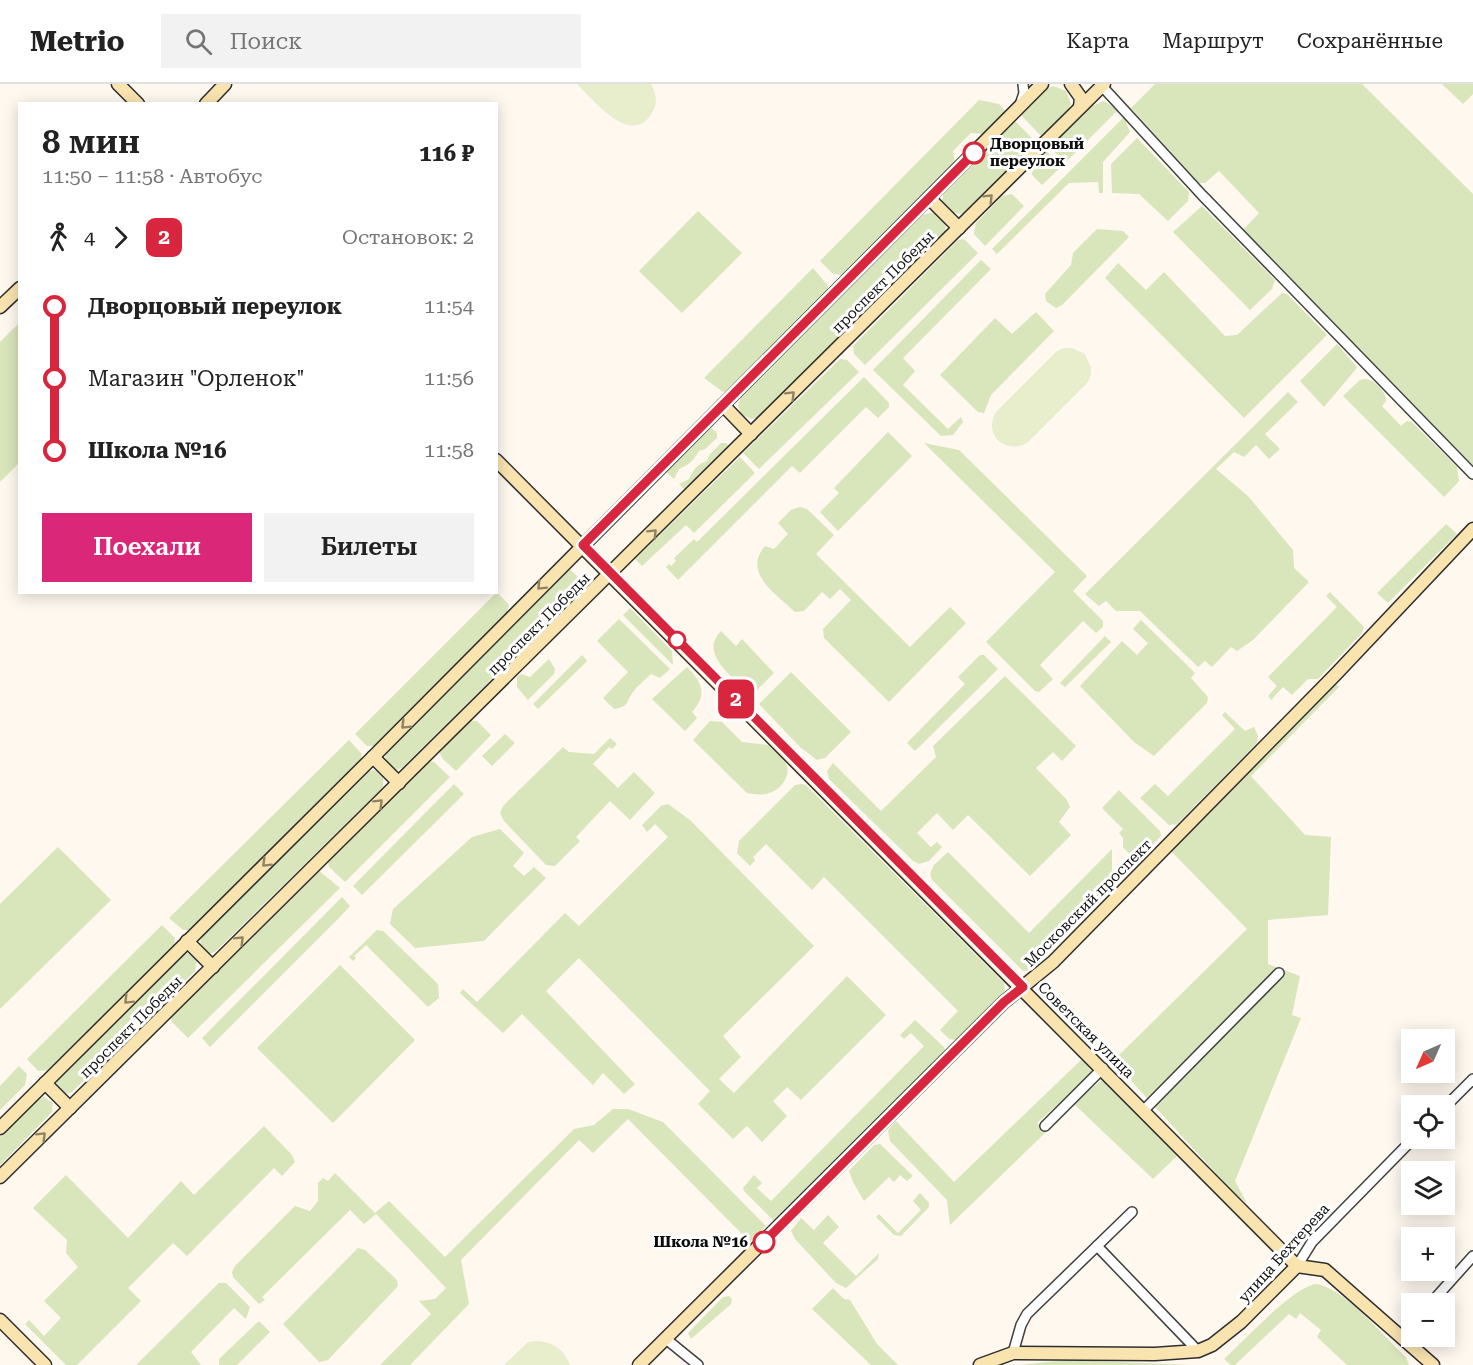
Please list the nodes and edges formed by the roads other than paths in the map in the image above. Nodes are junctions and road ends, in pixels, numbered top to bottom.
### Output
1 (118, 84) edge
2 (225, 84) edge
3 (1023, 84) edge
4 (1042, 84) edge
5 (1071, 84) edge
6 (1102, 84) edge
7 (136, 102) edge
8 (208, 102) edge
9 (1019, 107) junction
10 (1080, 107) junction
11 (929, 198) junction
12 (959, 228) junction
13 (18, 290) edge
14 (0, 307) edge
15 (723, 405) junction
16 (751, 434) junction
17 (498, 462) edge
18 (1473, 474) edge
19 (1473, 530) edge
20 (583, 545) junction
21 (611, 574) junction
22 (373, 757) junction
23 (399, 783) junction
24 (187, 941) junction
25 (213, 967) junction
26 (1280, 973) dead end
27 (1023, 987) junction
28 (1103, 1068) junction
29 (1473, 1079) edge
30 (45, 1083) junction
31 (1455, 1097) edge
32 (70, 1108) junction
33 (1144, 1110) junction
34 (1046, 1126) dead end
35 (0, 1128) edge
36 (1403, 1149) edge
37 (0, 1177) edge
38 (1132, 1212) dead end
39 (1097, 1246) junction
40 (1473, 1256) edge
41 (1297, 1266) junction
42 (1440, 1293) edge
43 (0, 1320) edge
44 (1400, 1337) joint
45 (666, 1339) junction
46 (1198, 1351) junction
47 (1013, 1353) junction
48 (45, 1365) edge
49 (639, 1365) edge
50 (698, 1365) edge
51 (981, 1365) edge
52 (1433, 1365) edge

1 - 7 main road
2 - 8 main road
3 - 9 street
4 - 9 main road, проспект Победы
5 - 10 main road
6 - 10 main road, проспект Победы
6 - 18 street
9 - 11 main road, проспект Победы
12 -> 10 main road, проспект Победы
11 - 12 main road
11 - 15 main road, проспект Победы
16 -> 12 main road, проспект Победы
13 - 14 main road
15 - 16 main road
15 - 20 main road, проспект Победы
21 -> 16 main road, проспект Победы
17 - 20 main road, Советская улица
19 - 27 main road, Московский проспект
20 - 21 main road, Советская улица
20 -> 22 main road, проспект Победы
21 - 23 main road, проспект Победы
21 - 27 main road, Советская улица
22 - 23 main road
22 -> 24 main road, проспект Победы
25 -> 23 main road, проспект Победы
24 - 25 main road
24 -> 30 main road, проспект Победы
25 - 32 main road, проспект Победы
26 - 33 street
27 - 28 main road, Советская улица
27 - 45 main road, Московский проспект
28 - 33 main road, Советская улица
28 - 34 street
29 - 31 street
30 - 32 main road
30 - 35 main road, проспект Победы
37 -> 32 main road, проспект Победы
33 - 41 main road, Советская улица
36 - 41 street, улица Бехтерева
38 - 39 street
39 - 46 street
39 - 47 street
40 - 42 street
41 - 44 main road
41 - 46 main road, улица Бехтерева
43 - 48 main road
44 - 52 main road
45 - 49 main road, Московский проспект
45 - 50 street
46 - 47 main road, улица Бехтерева
47 - 51 main road, улица Бехтерева

